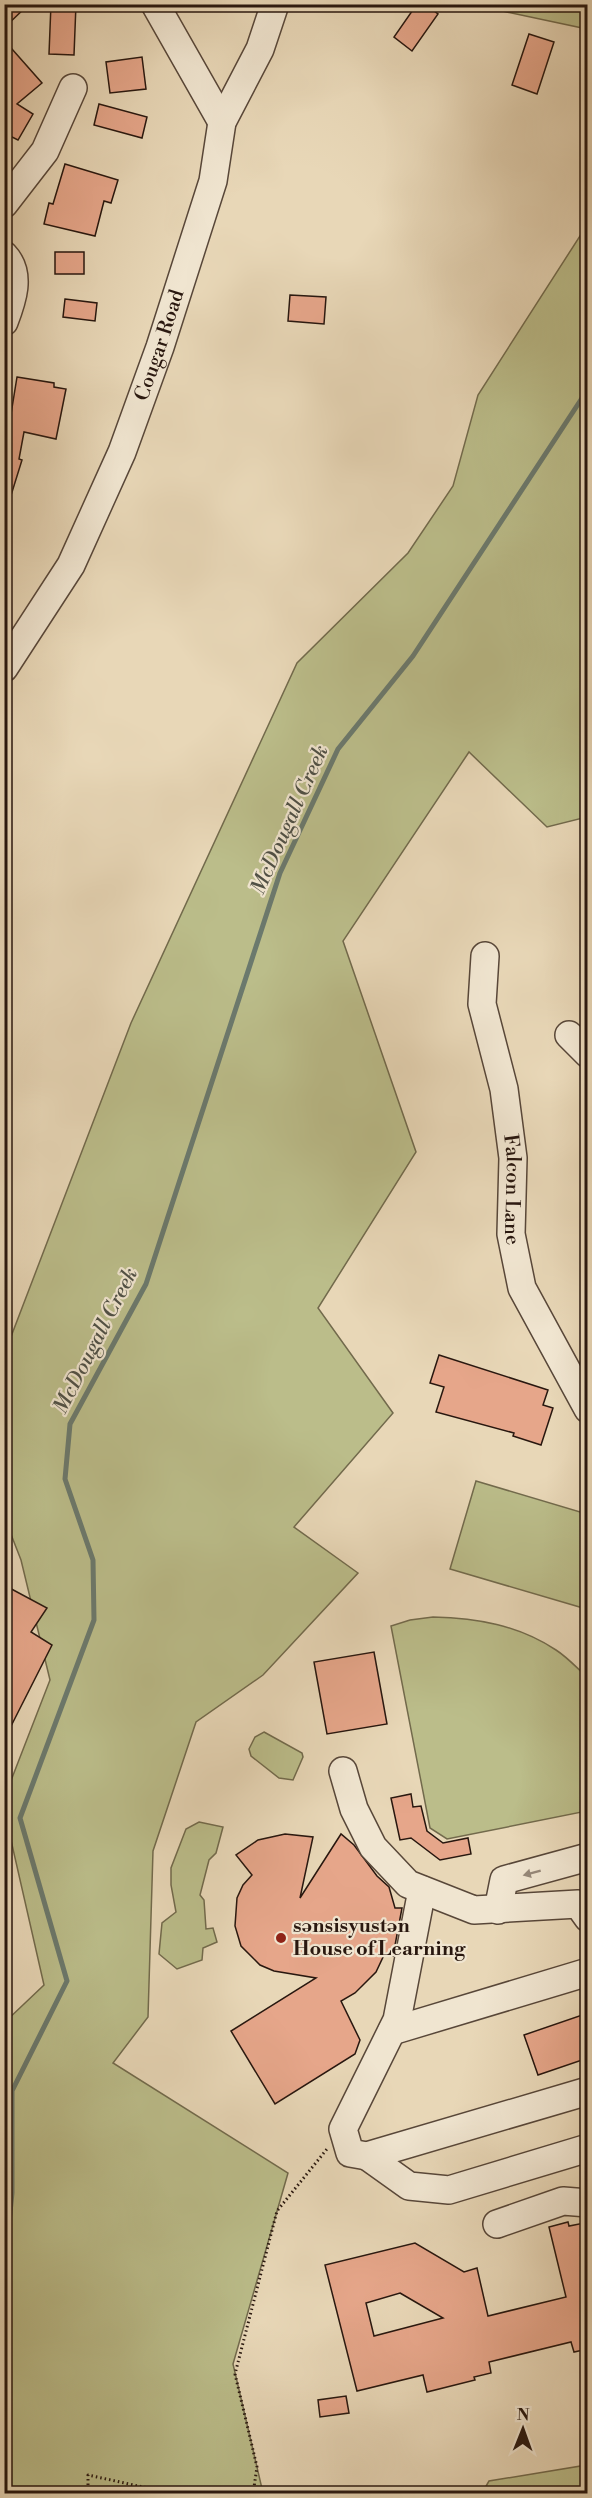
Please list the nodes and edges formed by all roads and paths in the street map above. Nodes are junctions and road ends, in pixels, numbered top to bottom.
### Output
1 (155, 4) edge
2 (275, 4) edge
3 (73, 88) dead end
4 (222, 122) junction
5 (4, 204) edge
6 (4, 255) edge
7 (4, 322) edge
8 (4, 668) edge
9 (485, 956) dead end
10 (569, 1035) dead end
11 (588, 1054) edge
12 (588, 1408) edge
13 (343, 1771) dead end
14 (588, 1857) edge
15 (422, 1890) junction
16 (498, 1910) junction
17 (588, 1918) edge
18 (588, 1972) edge
19 (392, 2031) junction
20 (588, 2091) edge
21 (344, 2129) junction
22 (588, 2148) edge
23 (367, 2156) junction
24 (588, 2203) edge
25 (497, 2224) dead end
26 (88, 2493) edge
27 (175, 2493) edge
28 (253, 2493) edge

1 - 4 street
2 - 4 street, Cougar Road
3 - 5 street
4 - 8 street, Cougar Road
6 - 7 street
9 - 12 street, Falcon Lane
10 - 11 street
13 - 15 street
14 -> 16 street
15 - 16 street
15 - 19 street
16 - 17 street
18 - 19 street
19 - 21 street
20 - 23 street
21 - 23 street
21 - 28 path
22 - 23 street
24 - 25 street
26 - 27 path

